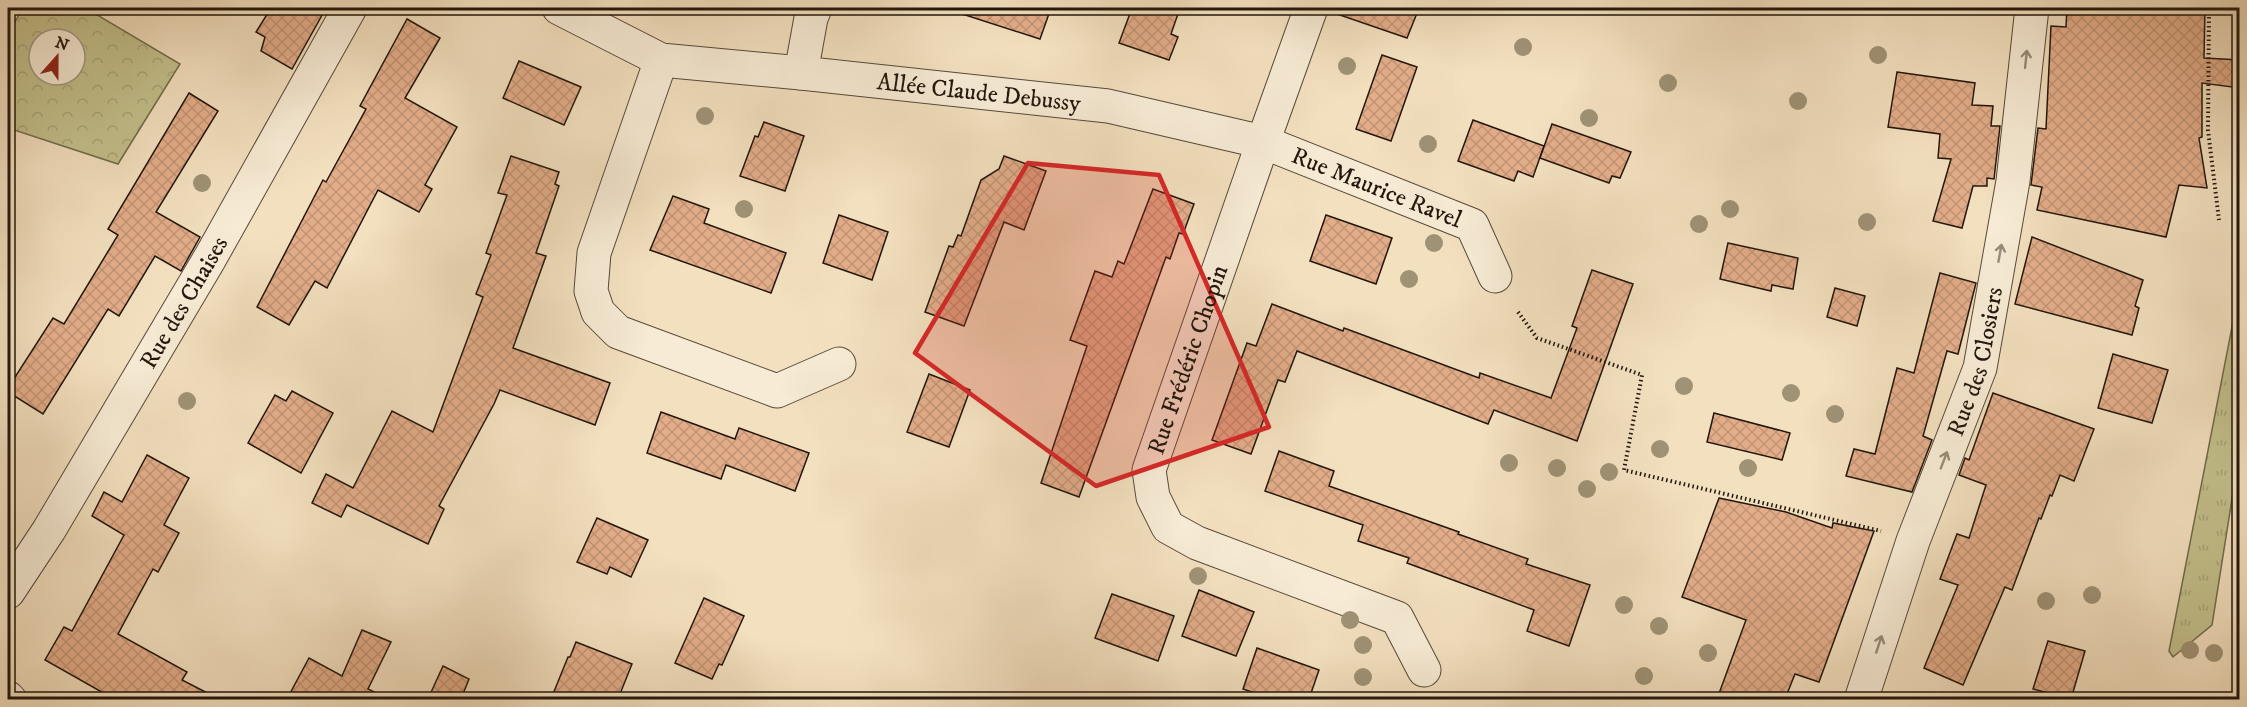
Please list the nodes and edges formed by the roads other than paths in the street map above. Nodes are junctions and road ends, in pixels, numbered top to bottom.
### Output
1 (350, 8) edge
2 (559, 8) edge
3 (814, 8) edge
4 (1311, 8) edge
5 (2032, 8) edge
6 (661, 60) junction
7 (801, 73) junction
8 (1263, 142) junction
9 (1496, 276) dead end
10 (839, 364) dead end
11 (8, 592) edge
12 (1424, 670) dead end
13 (1861, 699) edge

1 - 11 street, Rue des Chaises
2 - 6 street, Allée Claude Debussy
3 - 7 street
4 - 8 street
13 -> 5 street, Rue des Closiers
6 - 7 street, Allée Claude Debussy
6 - 10 street
7 - 8 street, Allée Claude Debussy
8 - 9 street, Rue Maurice Ravel
8 - 12 street, Rue Frédéric Chopin

